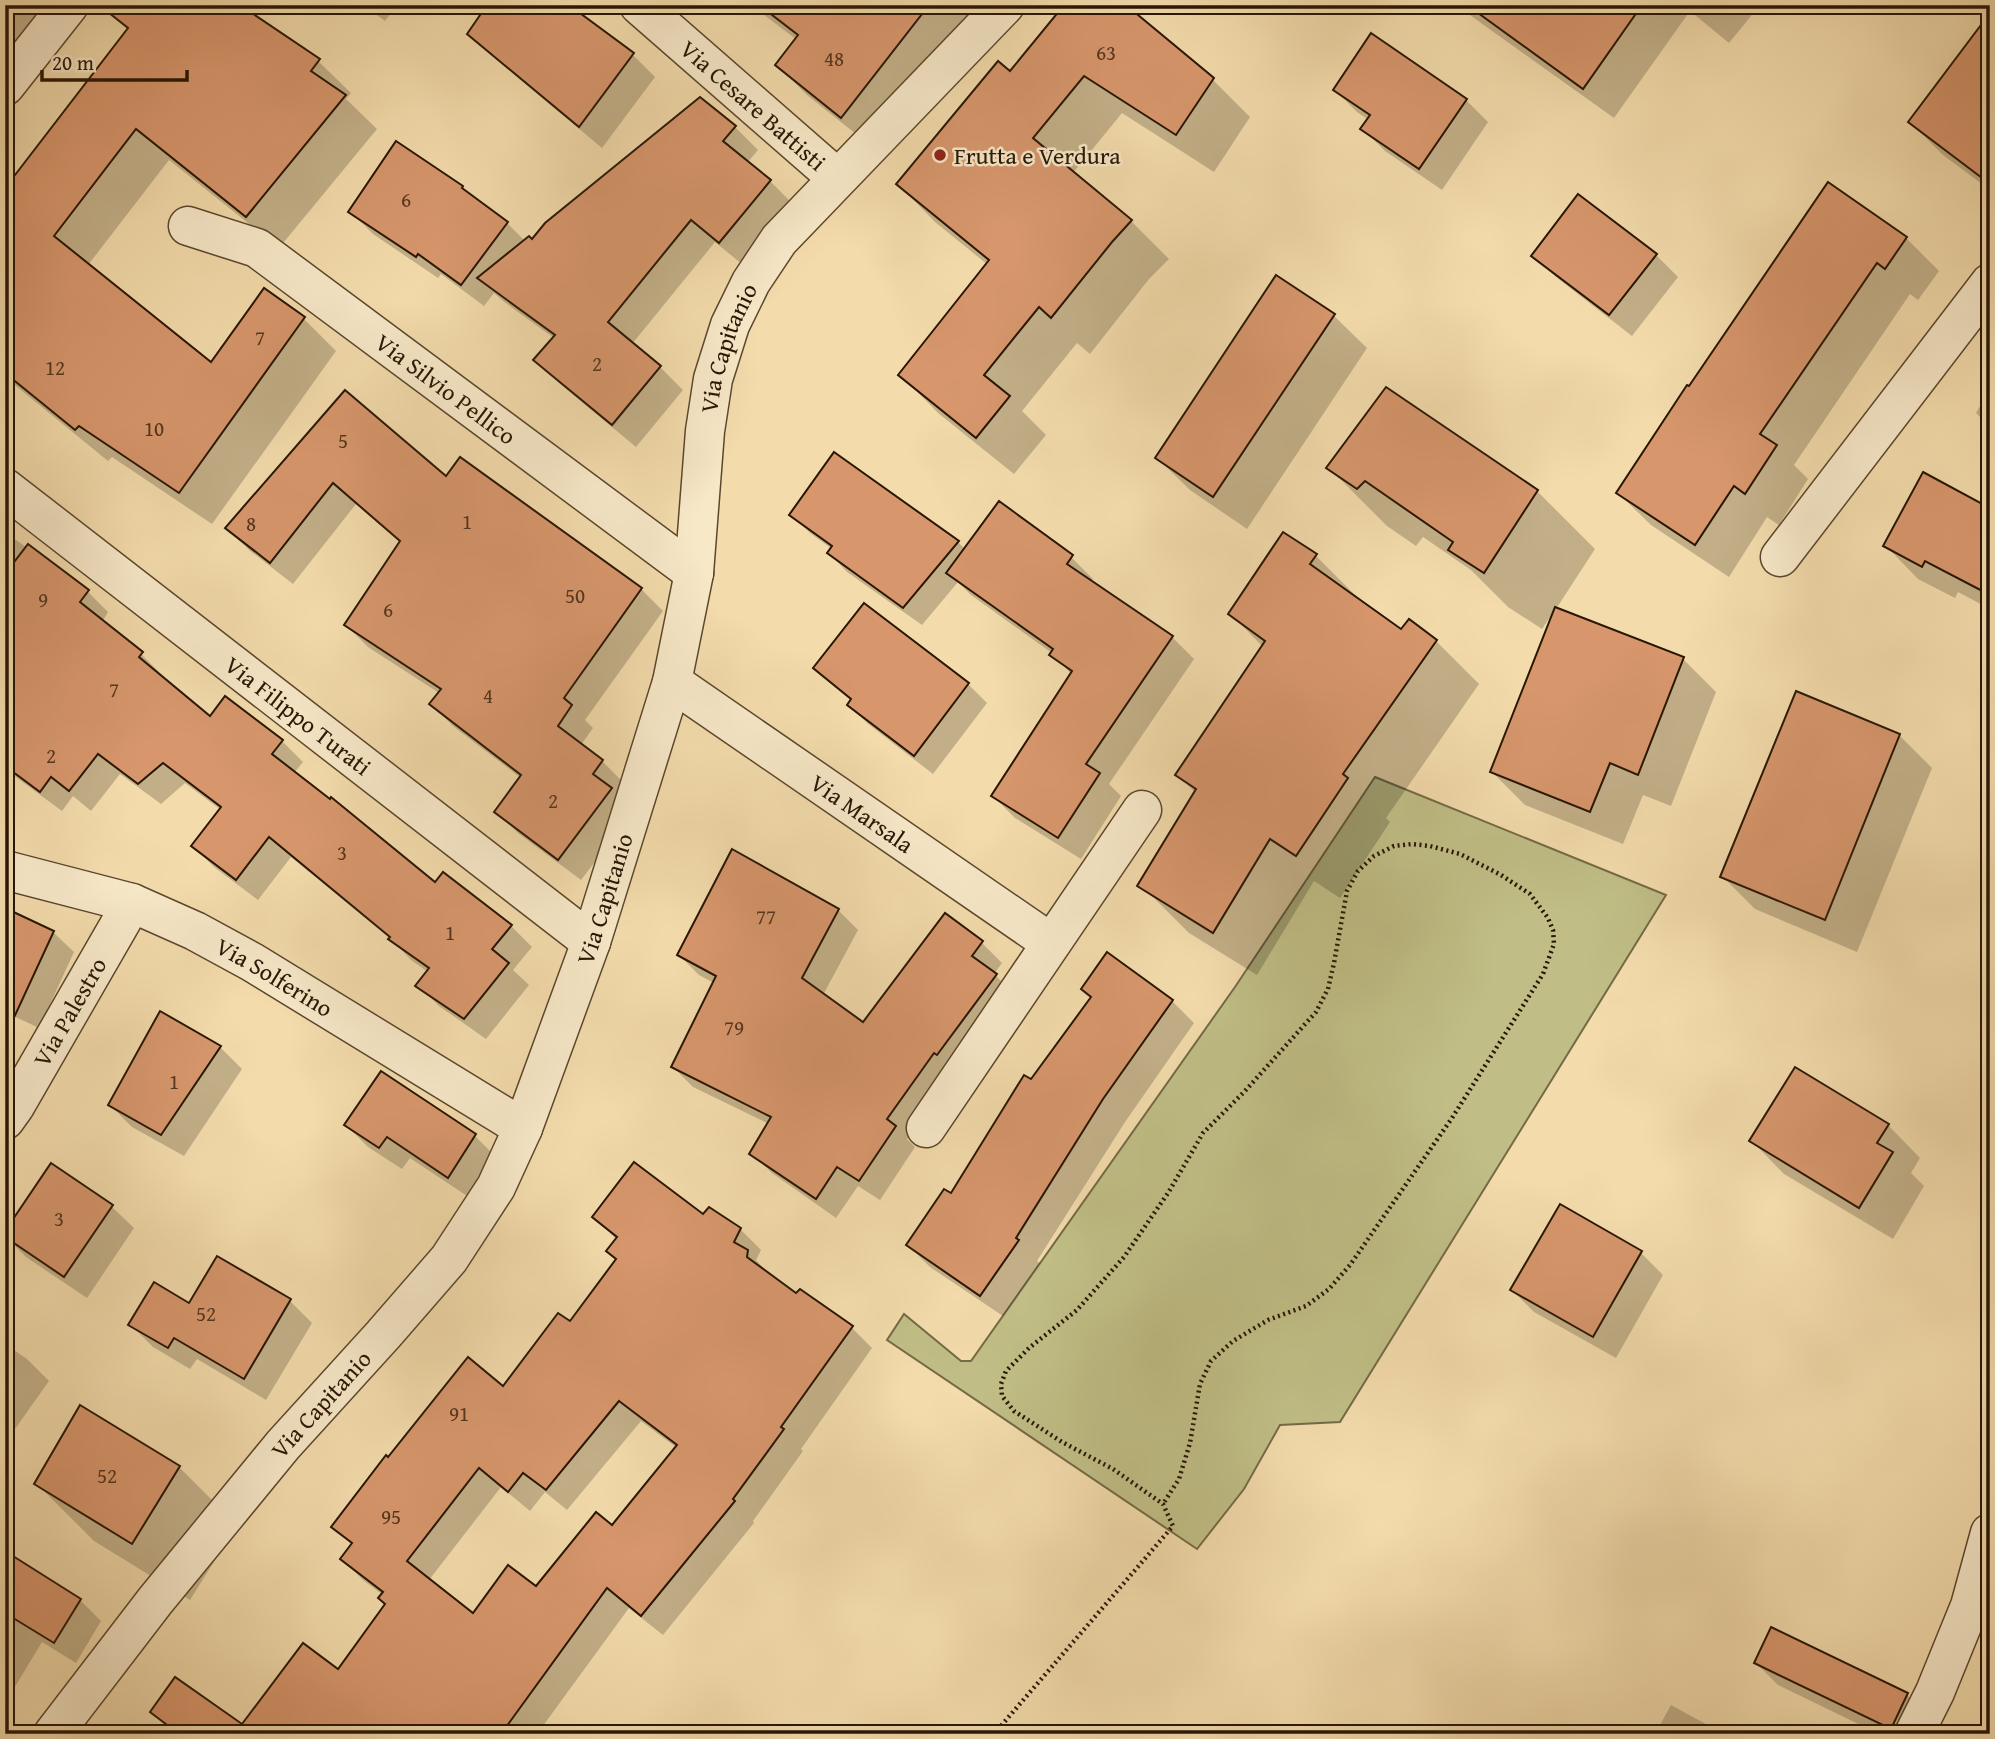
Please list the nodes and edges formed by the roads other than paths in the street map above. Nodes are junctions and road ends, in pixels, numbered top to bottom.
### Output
1 (69, 5) edge
2 (639, 5) edge
3 (1005, 5) edge
4 (5, 86) edge
5 (837, 178) junction
6 (188, 226) dead end
7 (1990, 282) edge
8 (5, 488) edge
9 (1780, 557) dead end
10 (694, 573) junction
11 (673, 682) junction
12 (1142, 810) dead end
13 (5, 870) edge
14 (132, 903) junction
15 (591, 942) junction
16 (1052, 943) junction
17 (5, 1120) edge
18 (523, 1128) junction
19 (926, 1128) dead end
20 (1990, 1533) edge
21 (53, 1734) edge
22 (1914, 1734) edge

1 - 4 street
2 - 5 street, Via Cesare Battisti
3 - 5 street, Via Capitanio
5 - 10 street, Via Capitanio
6 - 10 street, Via Silvio Pellico
7 - 9 street
8 - 15 street, Via Filippo Turati
10 - 11 street, Via Capitanio
11 - 15 street, Via Capitanio
11 - 16 street, Via Marsala
12 - 16 street
13 - 14 street, Via Solferino
14 - 17 street, Via Palestro
14 - 18 street, Via Solferino
15 - 18 street, Via Capitanio
16 - 19 street
18 - 21 street, Via Capitanio
20 - 22 street

